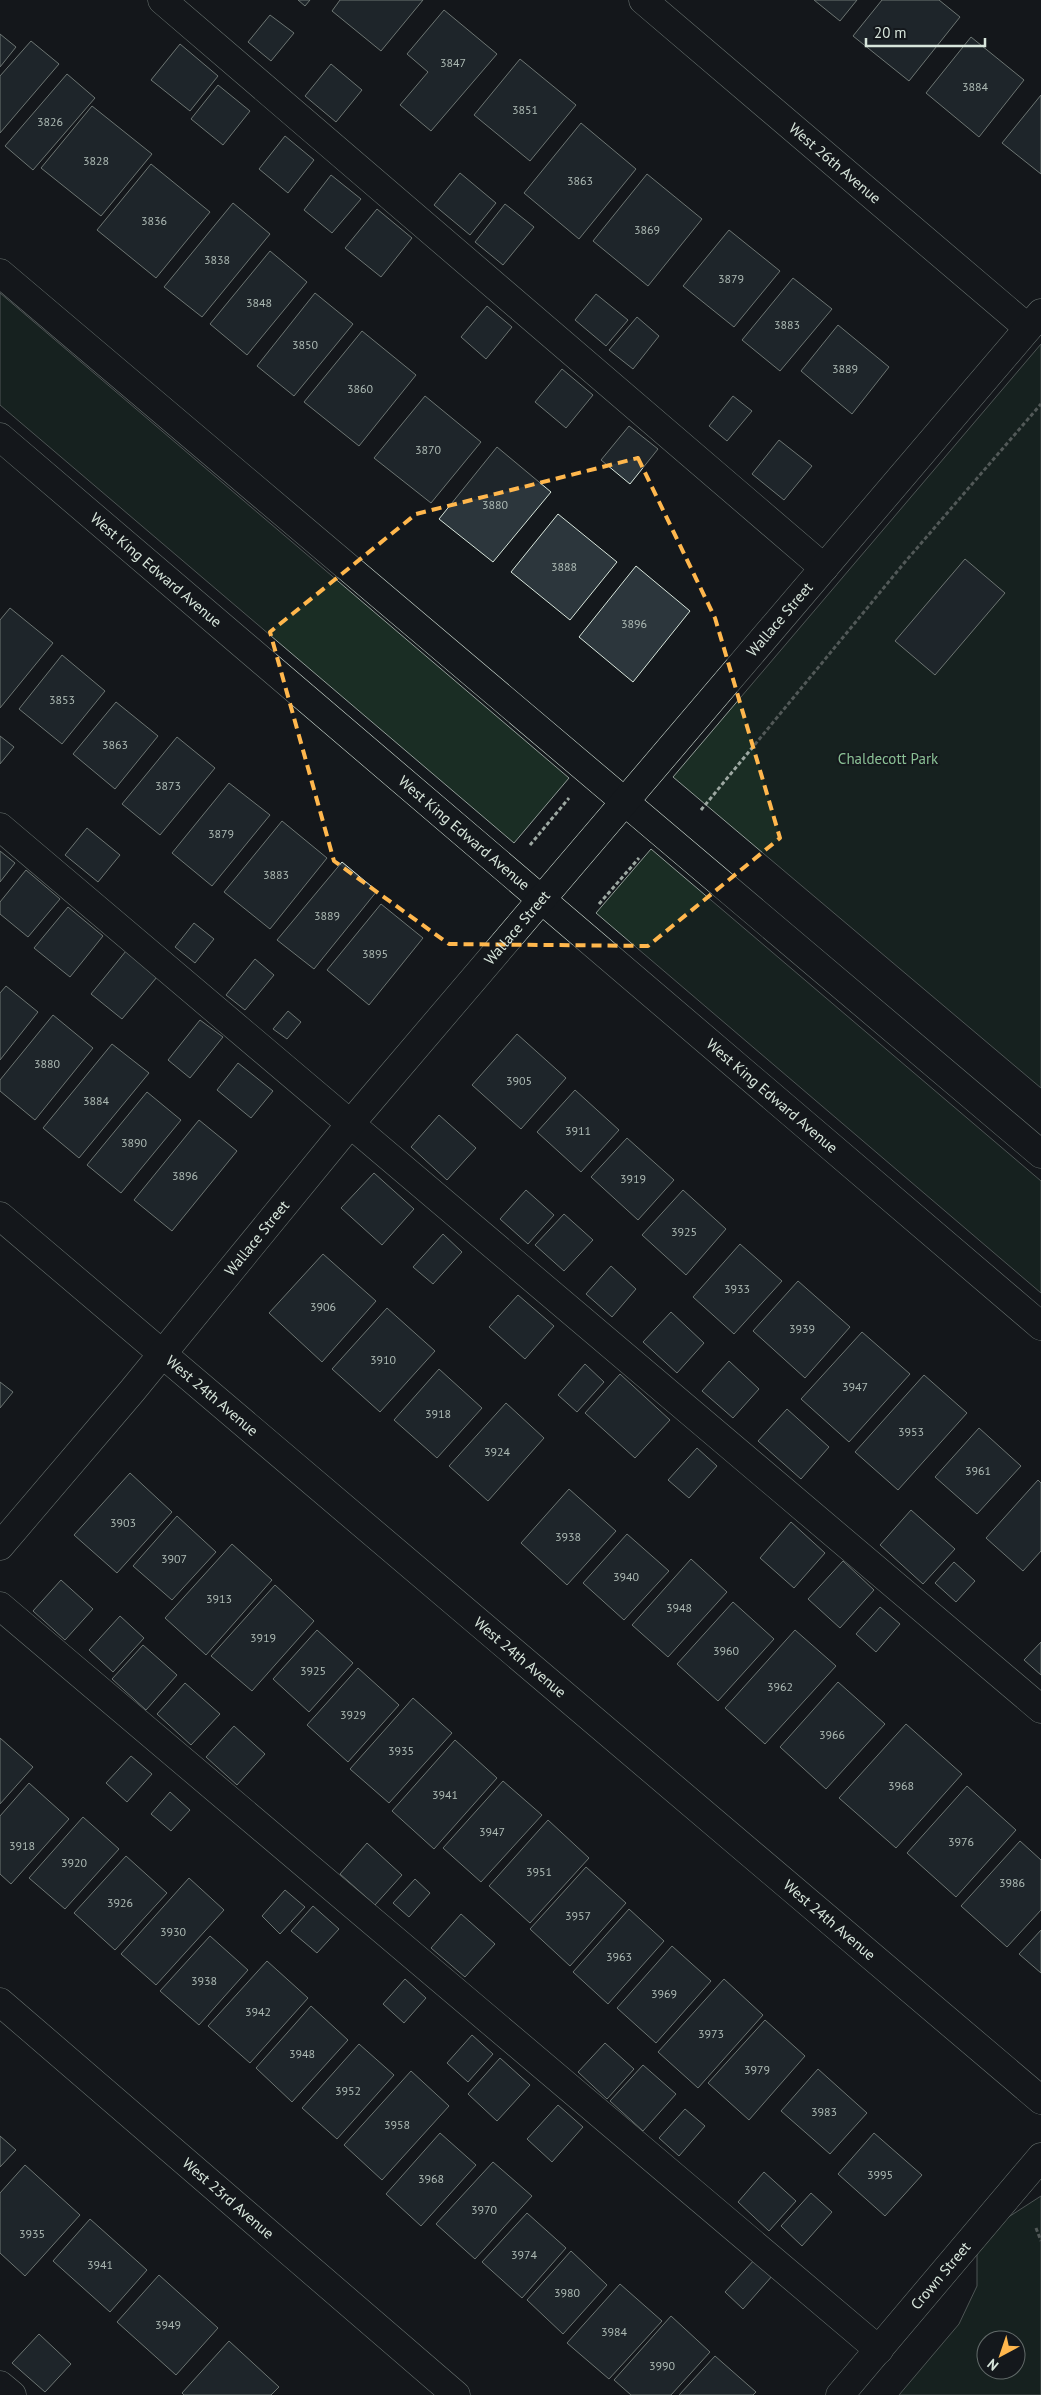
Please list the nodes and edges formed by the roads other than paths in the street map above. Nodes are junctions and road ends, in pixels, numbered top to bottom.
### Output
1 (162, 0) edge
2 (643, 0) edge
3 (0, 273) edge
4 (1035, 320) edge
5 (0, 437) edge
6 (824, 568) junction
7 (624, 802) junction
8 (0, 827) edge
9 (542, 898) junction
10 (351, 1123) junction
11 (1041, 1154) edge
12 (0, 1216) edge
13 (1041, 1326) edge
14 (161, 1353) junction
15 (0, 1546) edge
16 (0, 1606) edge
17 (1041, 1709) edge
18 (0, 2002) edge
19 (1041, 2100) edge
20 (1041, 2156) edge
21 (879, 2350) junction
22 (0, 2385) edge
23 (12, 2395) edge
24 (456, 2395) edge
25 (840, 2395) edge

1 - 6 street
2 - 4 street, West 26th Avenue
3 - 7 street
4 - 6 street, Wallace Street
5 - 9 street, West King Edward Avenue
6 - 7 street, Wallace Street
7 - 9 street, Wallace Street
7 - 11 street
8 - 10 street
9 - 10 street, Wallace Street
9 - 13 street, West King Edward Avenue
10 - 14 street, Wallace Street
10 - 17 street
12 - 14 street, West 24th Avenue
14 - 15 street, Wallace Street
14 - 19 street, West 24th Avenue
16 - 21 street
18 - 24 street, West 23rd Avenue
20 - 21 street, Crown Street
21 - 25 street, Crown Street
22 - 23 street

